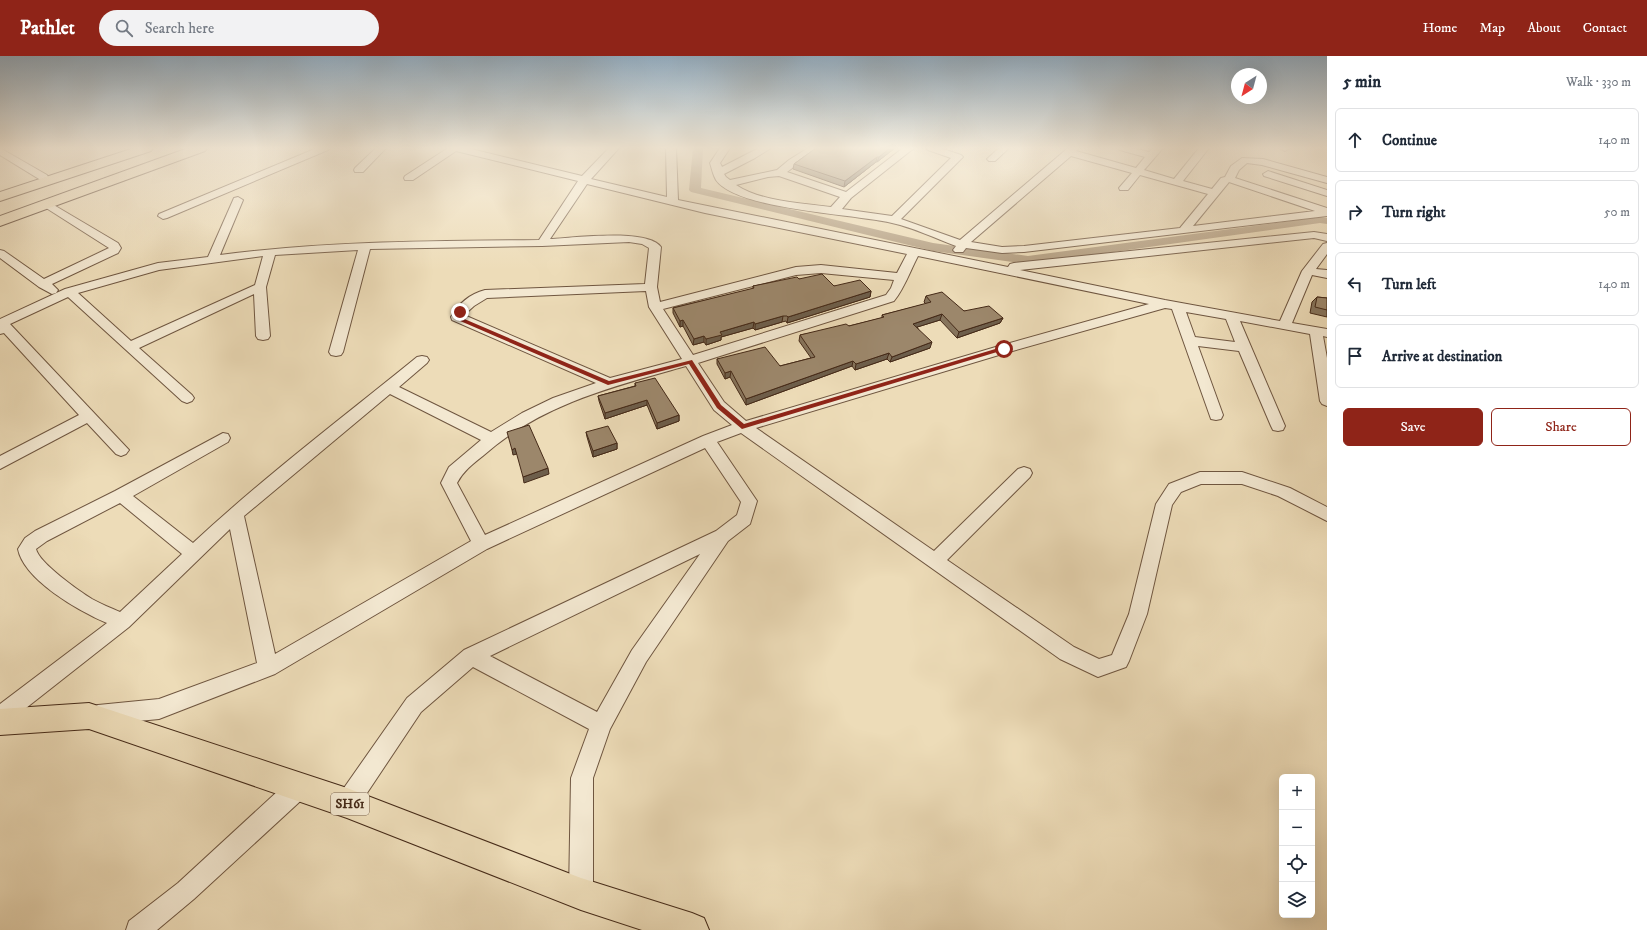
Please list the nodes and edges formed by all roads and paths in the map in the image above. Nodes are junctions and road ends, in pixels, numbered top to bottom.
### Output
1 (24, 189) edge
2 (50, 189) edge
3 (88, 189) edge
4 (227, 189) edge
5 (578, 189) edge
6 (622, 189) edge
7 (672, 189) edge
8 (735, 189) edge
9 (827, 189) edge
10 (857, 189) edge
11 (926, 189) edge
12 (1028, 189) edge
13 (1200, 189) edge
14 (1218, 189) edge
15 (1258, 189) edge
16 (1314, 189) edge
17 (1215, 193) junction
18 (1327, 193) edge
19 (848, 196) junction
20 (0, 197) edge
21 (238, 200) dead end
22 (673, 202) junction
23 (46, 204) junction
24 (0, 206) edge
25 (834, 210) junction
26 (1327, 212) edge
27 (162, 216) dead end
28 (894, 220) junction
29 (0, 221) edge
30 (1183, 231) junction
31 (1327, 238) edge
32 (542, 243) junction
33 (365, 246) junction
34 (1327, 246) edge
35 (270, 252) junction
36 (914, 252) junction
37 (958, 252) junction
38 (0, 253) edge
39 (213, 259) junction
40 (999, 269) junction
41 (1308, 271) junction
42 (1327, 274) edge
43 (900, 277) junction
44 (43, 284) junction
45 (260, 287) junction
46 (651, 287) junction
47 (64, 294) junction
48 (655, 306) junction
49 (1171, 306) junction
50 (1231, 316) junction
51 (2, 326) edge
52 (1284, 326) junction
53 (1322, 332) edge
54 (263, 336) dead end
55 (1190, 340) junction
56 (129, 347) junction
57 (1244, 347) junction
58 (336, 352) dead end
59 (422, 360) dead end
60 (690, 362) junction
61 (608, 383) junction
62 (388, 387) junction
63 (187, 398) dead end
64 (1327, 401) edge
65 (1216, 415) dead end
66 (89, 416) junction
67 (1278, 426) dead end
68 (742, 427) junction
69 (223, 438) dead end
70 (492, 439) junction
71 (708, 440) junction
72 (120, 450) dead end
73 (0, 464) edge
74 (1024, 473) dead end
75 (121, 494) junction
76 (235, 514) junction
77 (1327, 515) edge
78 (722, 536) junction
79 (481, 544) junction
80 (194, 554) junction
81 (935, 561) junction
82 (123, 621) junction
83 (471, 656) junction
84 (268, 668) junction
85 (0, 716) edge
86 (89, 716) junction
87 (0, 722) edge
88 (601, 725) junction
89 (299, 787) junction
90 (347, 803) junction
91 (581, 894) junction
92 (138, 930) edge
93 (692, 930) edge

1 - 20 main road
2 - 24 main road
3 - 23 main road
4 - 27 street
5 - 32 street
6 - 22 street
7 - 22 street
8 - 25 street
9 - 19 street
10 - 19 street
11 - 28 street
12 - 37 street
13 - 17 street
14 - 17 street
15 - 26 street
16 - 18 street
17 - 30 street
19 - 25 street
21 - 39 street
22 - 36 street
23 - 29 main road
23 - 44 street
25 - 28 street
26 - 30 street
28 - 37 street
30 - 37 street
31 - 40 street
32 - 33 street
32 - 46 street
33 - 35 street
33 - 58 street
34 - 41 street
35 - 39 street
35 - 45 street
36 - 37 street
36 - 43 street
37 - 40 street
38 - 44 street
39 - 47 street
40 - 49 street
41 - 42 street
41 - 52 street
43 - 48 street
43 - 60 street
44 - 47 street
45 - 54 street
45 - 56 street
46 - 48 street
46 - 61 street
47 - 51 street
47 - 56 street
48 - 60 street
49 - 50 street
49 - 55 street
49 - 68 street
50 - 52 street
50 - 57 street
51 - 66 street
52 - 53 street
53 - 64 street
55 - 57 street
55 - 65 street
56 - 63 street
57 - 67 street
59 - 62 street
60 - 61 street
60 - 68 street
61 - 70 street
62 - 70 street
62 - 76 street
66 - 72 street
66 - 73 street
68 - 71 street
68 - 81 street
69 - 75 street
70 - 79 street
71 - 78 street
71 - 79 street
74 - 81 street
75 - 80 street
75 - 82 street
76 - 80 street
76 - 84 street
77 - 81 street
78 - 83 street
78 - 88 street
79 - 84 street
80 - 82 street
82 - 85 street
83 - 88 street
83 - 90 street
84 - 86 street
86 - 87 main road, SH61
86 - 89 main road, SH61
88 - 91 street
89 - 90 main road, SH61
89 - 92 street
90 - 91 main road, SH61
91 - 93 main road, SH61

